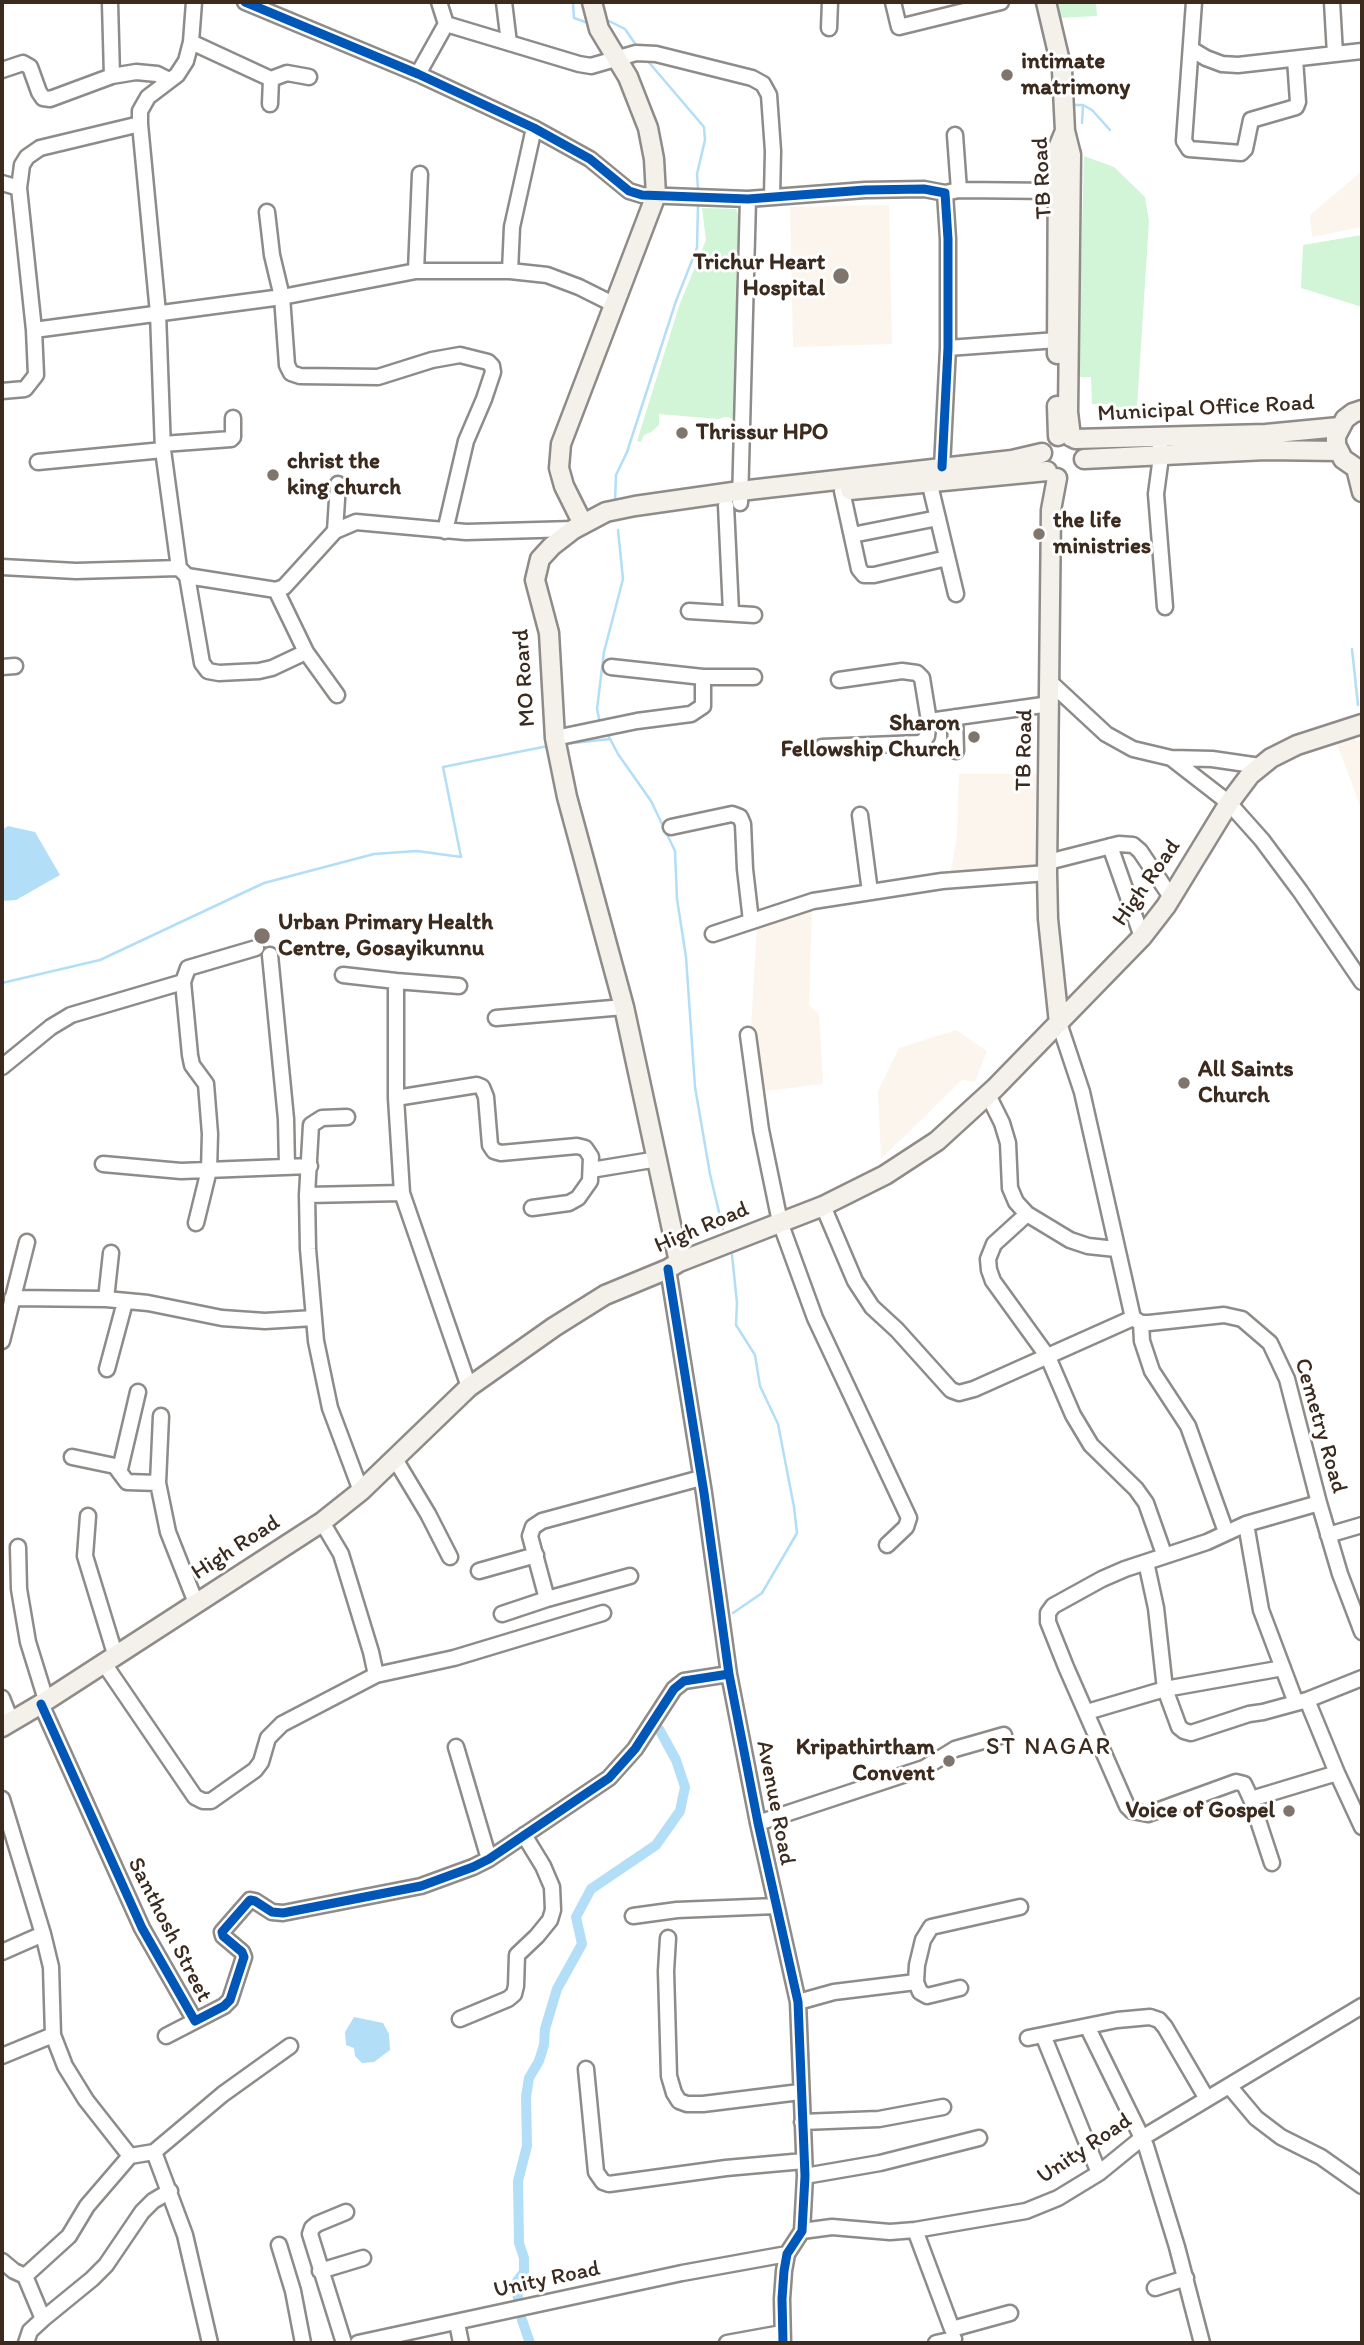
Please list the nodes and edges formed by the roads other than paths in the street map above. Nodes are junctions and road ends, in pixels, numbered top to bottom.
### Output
1 (194, 2) edge
2 (245, 2) edge
3 (439, 2) edge
4 (504, 2) edge
5 (592, 2) edge
6 (830, 2) edge
7 (893, 2) edge
8 (1001, 2) edge
9 (1046, 2) edge
10 (1194, 2) edge
11 (1332, 2) edge
12 (110, 3) edge
13 (446, 24) junction
14 (829, 28) dead end
15 (191, 42) junction
16 (509, 43) junction
17 (1191, 49) junction
18 (1362, 51) edge
19 (1335, 54) junction
20 (616, 58) junction
21 (1295, 59) junction
22 (2, 70) edge
23 (418, 74) junction
24 (112, 76) junction
25 (309, 77) dead end
26 (271, 79) junction
27 (169, 80) junction
28 (270, 104) dead end
29 (139, 124) junction
30 (534, 128) junction
31 (1065, 131) junction
32 (955, 135) dead end
33 (420, 174) dead end
34 (2, 183) edge
35 (19, 188) junction
36 (1057, 191) junction
37 (952, 192) junction
38 (656, 195) junction
39 (772, 197) junction
40 (748, 199) junction
41 (267, 212) dead end
42 (416, 271) junction
43 (510, 271) junction
44 (282, 297) junction
45 (615, 305) junction
46 (158, 313) junction
47 (34, 330) junction
48 (1057, 340) junction
49 (948, 348) junction
50 (2, 391) edge
51 (1359, 408) edge
52 (233, 418) dead end
53 (1339, 427) junction
54 (1068, 438) junction
55 (1160, 445) junction
56 (163, 447) junction
57 (1338, 451) junction
58 (1042, 453) junction
59 (1084, 459) junction
60 (38, 462) dead end
61 (942, 467) junction
62 (1359, 469) edge
63 (1052, 474) junction
64 (929, 481) junction
65 (338, 484) dead end
66 (842, 491) junction
67 (1362, 492) edge
68 (735, 499) junction
69 (938, 517) junction
70 (578, 527) junction
71 (335, 531) junction
72 (445, 531) junction
73 (852, 535) junction
74 (947, 558) junction
75 (2, 567) edge
76 (183, 572) junction
77 (276, 590) junction
78 (956, 594) dead end
79 (1165, 607) dead end
80 (689, 611) dead end
81 (731, 612) junction
82 (754, 615) dead end
83 (306, 652) junction
84 (611, 667) dead end
85 (702, 677) junction
86 (754, 677) dead end
87 (839, 680) dead end
88 (1051, 683) junction
89 (337, 695) dead end
90 (1050, 704) junction
91 (955, 717) junction
92 (929, 721) junction
93 (1362, 724) edge
94 (555, 738) junction
95 (821, 747) dead end
96 (956, 751) dead end
97 (1171, 758) junction
98 (1261, 766) junction
99 (1229, 803) junction
100 (860, 816) dead end
101 (671, 827) dead end
102 (1110, 846) junction
103 (1048, 867) junction
104 (870, 892) junction
105 (1171, 897) junction
106 (751, 921) junction
107 (713, 934) dead end
108 (1142, 937) junction
109 (256, 948) dead end
110 (270, 955) dead end
111 (343, 975) dead end
112 (396, 981) junction
113 (183, 982) junction
114 (1362, 982) edge
115 (459, 986) dead end
116 (624, 1007) junction
117 (496, 1018) dead end
118 (1059, 1023) junction
119 (748, 1035) dead end
120 (2, 1067) edge
121 (988, 1095) junction
122 (396, 1098) junction
123 (347, 1117) dead end
124 (658, 1159) junction
125 (103, 1164) dead end
126 (310, 1166) junction
127 (288, 1167) junction
128 (209, 1170) junction
129 (592, 1170) junction
130 (402, 1193) junction
131 (307, 1195) junction
132 (823, 1206) junction
133 (532, 1208) dead end
134 (1027, 1214) junction
135 (779, 1222) junction
136 (196, 1223) dead end
137 (27, 1242) dead end
138 (1116, 1249) junction
139 (111, 1253) dead end
140 (674, 1265) junction
141 (12, 1298) junction
142 (106, 1299) junction
143 (125, 1302) junction
144 (314, 1318) junction
145 (1137, 1320) junction
146 (2, 1341) edge
147 (1048, 1357) junction
148 (107, 1369) dead end
149 (469, 1387) junction
150 (138, 1392) dead end
151 (160, 1416) dead end
152 (72, 1457) dead end
153 (395, 1459) junction
154 (120, 1469) junction
155 (701, 1478) junction
156 (158, 1483) junction
157 (361, 1491) junction
158 (1319, 1503) junction
159 (88, 1516) dead end
160 (321, 1522) junction
161 (1246, 1524) junction
162 (1362, 1525) edge
163 (1227, 1532) junction
164 (1328, 1535) junction
165 (887, 1545) dead end
166 (18, 1547) dead end
167 (1164, 1554) junction
168 (536, 1555) junction
169 (450, 1557) dead end
170 (1146, 1562) junction
171 (479, 1571) dead end
172 (630, 1576) dead end
173 (547, 1599) junction
174 (196, 1603) junction
175 (603, 1613) dead end
176 (502, 1614) dead end
177 (1362, 1632) edge
178 (109, 1658) junction
179 (1283, 1668) junction
180 (729, 1674) junction
181 (376, 1675) junction
182 (1362, 1678) edge
183 (1165, 1689) junction
184 (2, 1698) edge
185 (1302, 1701) junction
186 (43, 1702) junction
187 (1087, 1712) junction
188 (7, 1724) edge
189 (1004, 1735) dead end
190 (456, 1747) dead end
191 (1337, 1773) junction
192 (2, 1799) edge
193 (1251, 1800) junction
194 (758, 1823) junction
195 (1362, 1828) edge
196 (524, 1835) junction
197 (489, 1859) junction
198 (1272, 1863) dead end
199 (776, 1906) junction
200 (1020, 1907) dead end
201 (633, 1916) dead end
202 (43, 1934) junction
203 (668, 1938) dead end
204 (2, 1952) edge
205 (916, 1982) junction
206 (960, 1988) dead end
207 (798, 2002) junction
208 (1362, 2006) edge
209 (460, 2019) dead end
210 (195, 2021) junction
211 (1087, 2026) junction
212 (53, 2035) junction
213 (1043, 2035) junction
214 (166, 2036) dead end
215 (1028, 2039) dead end
216 (290, 2046) dead end
217 (2, 2056) edge
218 (586, 2069) dead end
219 (1230, 2087) junction
220 (800, 2092) junction
221 (1207, 2099) junction
222 (943, 2107) dead end
223 (802, 2122) junction
224 (979, 2138) dead end
225 (1142, 2138) junction
226 (154, 2152) junction
227 (130, 2156) junction
228 (804, 2161) junction
229 (1099, 2172) junction
230 (804, 2176) junction
231 (1362, 2186) edge
232 (170, 2191) junction
233 (346, 2213) dead end
234 (915, 2230) junction
235 (802, 2231) junction
236 (279, 2245) dead end
237 (788, 2254) junction
238 (363, 2258) dead end
239 (2, 2261) edge
240 (320, 2272) junction
241 (25, 2276) junction
242 (1185, 2278) junction
243 (1155, 2288) dead end
244 (1010, 2313) dead end
245 (43, 2319) junction
246 (457, 2323) junction
247 (783, 2338) edge
248 (947, 2339) edge
249 (26, 2343) edge
250 (210, 2343) edge
251 (303, 2343) edge
252 (344, 2343) edge
253 (358, 2343) edge
254 (461, 2343) edge
255 (727, 2343) edge
256 (1202, 2343) edge

1 - 15 street
2 - 23 street
3 - 13 street
4 - 16 street
5 - 20 main road
6 - 14 street
7 - 8 street
9 - 31 main road, TB Road
10 - 17 street
11 - 19 street
12 - 24 street
13 - 16 street
13 - 23 street
15 - 26 street
15 - 27 street
16 - 20 street
17 - 21 street
17 - 21 street
18 - 19 street
19 - 21 street
20 - 38 main road
20 - 39 street
22 - 24 street
23 - 30 street
24 - 27 street
25 - 26 street
26 - 28 street
27 - 29 street
29 - 35 street
29 - 46 street
30 - 38 street
30 - 43 street
31 - 36 main road
31 - 54 main road, TB Road
32 - 37 street
33 - 42 street
34 - 35 street
35 - 47 street
36 - 37 street
36 - 48 main road
37 - 39 street
37 - 49 street
38 - 40 street
38 - 45 main road
39 - 40 street
40 - 68 street
41 - 44 street
42 - 43 street
42 - 44 street
43 - 45 street
44 - 46 street
44 - 72 street
45 - 70 main road
46 - 47 street
46 - 56 street
47 - 50 street
48 - 49 street
48 - 54 main road
49 - 61 street
51 - 53 main road
52 - 56 street
53 - 55 main road, Municipal Office Road
53 - 57 main road
54 - 55 main road, Municipal Office Road
54 - 58 main road
54 - 59 main road
55 - 57 main road
55 - 59 main road
55 - 79 street
56 - 60 street
56 - 76 street
57 - 62 main road
58 - 61 main road, MO Roard
58 - 63 main road
59 - 63 main road
61 - 68 main road, MO Roard
62 - 67 main road
63 - 64 main road
63 - 88 main road, TB Road
64 - 66 main road
64 - 69 street
65 - 71 street
66 - 68 main road
66 - 73 street
68 - 70 main road, MO Roard
68 - 81 street
69 - 73 street
69 - 74 street
70 - 72 street
70 - 94 main road, MO Roard
71 - 72 street
71 - 77 street
73 - 74 street
74 - 78 street
75 - 76 street
76 - 77 street
76 - 83 street
77 - 83 street
80 - 81 street
81 - 82 street
83 - 89 street
84 - 85 street
85 - 86 street
85 - 94 street
87 - 92 street
88 - 90 main road, TB Road
88 - 97 street
90 - 91 street
90 - 103 main road, TB Road
91 - 92 street
91 - 96 street
92 - 95 street
93 - 98 main road, High Road
94 - 116 main road, MO Roard
97 - 98 street
97 - 99 street
98 - 99 main road, High Road
99 - 105 main road, High Road
99 - 114 street
100 - 104 street
101 - 106 street
102 - 103 street
102 - 105 street
102 - 108 street
103 - 104 street
103 - 118 main road, TB Road
104 - 106 street
105 - 108 main road, High Road
106 - 107 street
108 - 118 main road, High Road
109 - 113 street
110 - 127 street
111 - 112 street
112 - 115 street
112 - 122 street
113 - 120 street
113 - 128 street
116 - 117 street
116 - 124 main road, MO Roard
118 - 121 main road, High Road
118 - 138 street
119 - 135 street
121 - 132 main road, High Road
121 - 134 street
122 - 129 street
122 - 130 street
123 - 126 street
124 - 129 street
124 - 140 main road, MO Roard
125 - 128 street
126 - 127 street
126 - 131 street
127 - 128 street
128 - 136 street
129 - 133 street
130 - 131 street
130 - 149 street
131 - 144 street
132 - 135 main road, High Road
132 - 147 street, Cemetry Road
134 - 138 street
134 - 147 street
135 - 140 main road, High Road
135 - 165 street
137 - 141 street
138 - 145 street
139 - 142 street
140 - 149 main road, High Road
140 - 155 street, Avenue Road
141 - 142 street
141 - 146 street
142 - 143 street
143 - 144 street
143 - 148 street
144 - 157 street
145 - 147 street, Cemetry Road
145 - 158 street, Cemetry Road
145 - 163 street
147 - 167 street
149 - 153 main road, High Road
150 - 154 street
151 - 156 street
152 - 154 street
153 - 157 main road, High Road
153 - 169 street
154 - 156 street
155 - 168 street
155 - 180 street, Avenue Road
156 - 174 street
157 - 160 main road, High Road
158 - 161 street
158 - 164 street, Cemetry Road
159 - 178 street
160 - 174 main road, High Road
160 - 181 street
161 - 163 street
161 - 179 street
162 - 164 street
163 - 167 street
164 - 177 street, Cemetry Road
166 - 186 street, Santhosh Street
167 - 170 street
168 - 171 street
168 - 173 street
170 - 183 street
170 - 187 street
172 - 173 street
173 - 176 street
174 - 178 main road, High Road
175 - 181 street
178 - 181 street
178 - 186 main road, High Road
179 - 183 street
179 - 185 street
180 - 194 street, Avenue Road
180 - 196 street
182 - 185 street
183 - 185 street
183 - 187 street
184 - 188 street
185 - 191 street
186 - 188 main road, High Road
186 - 210 street, Santhosh Street
187 - 193 street
189 - 194 street
190 - 197 street
191 - 193 street
191 - 195 street
192 - 202 street
193 - 198 street
194 - 199 street, Avenue Road
196 - 197 street
196 - 209 street
197 - 210 street, Santhosh Street
199 - 201 street
199 - 207 street, Avenue Road
200 - 205 street
202 - 204 street
202 - 212 street
203 - 220 street
205 - 206 street
205 - 207 street
207 - 220 street, Avenue Road
208 - 219 street, Unity Road
210 - 214 street
211 - 213 street
211 - 221 street
211 - 225 street
212 - 217 street
212 - 227 street
213 - 215 street
213 - 229 street
216 - 226 street
218 - 228 street
219 - 221 street, Unity Road
219 - 231 street
220 - 223 street, Avenue Road
221 - 225 street, Unity Road
222 - 223 street
223 - 228 street, Avenue Road
224 - 230 street
225 - 229 street, Unity Road
225 - 242 street
226 - 227 street
226 - 232 street
227 - 241 street
228 - 230 street, Avenue Road
229 - 234 street, Unity Road
230 - 235 street, Avenue Road
232 - 245 street
232 - 250 street
233 - 240 street
234 - 235 street, Unity Road
234 - 248 street
235 - 237 street, Avenue Road
236 - 251 street
237 - 246 street, Unity Road
237 - 247 street, Avenue Road
238 - 240 street
239 - 241 street
240 - 252 street
241 - 245 street
242 - 243 street
242 - 256 street
244 - 248 street
245 - 249 street
246 - 253 street, Unity Road
246 - 254 street
247 - 255 street

